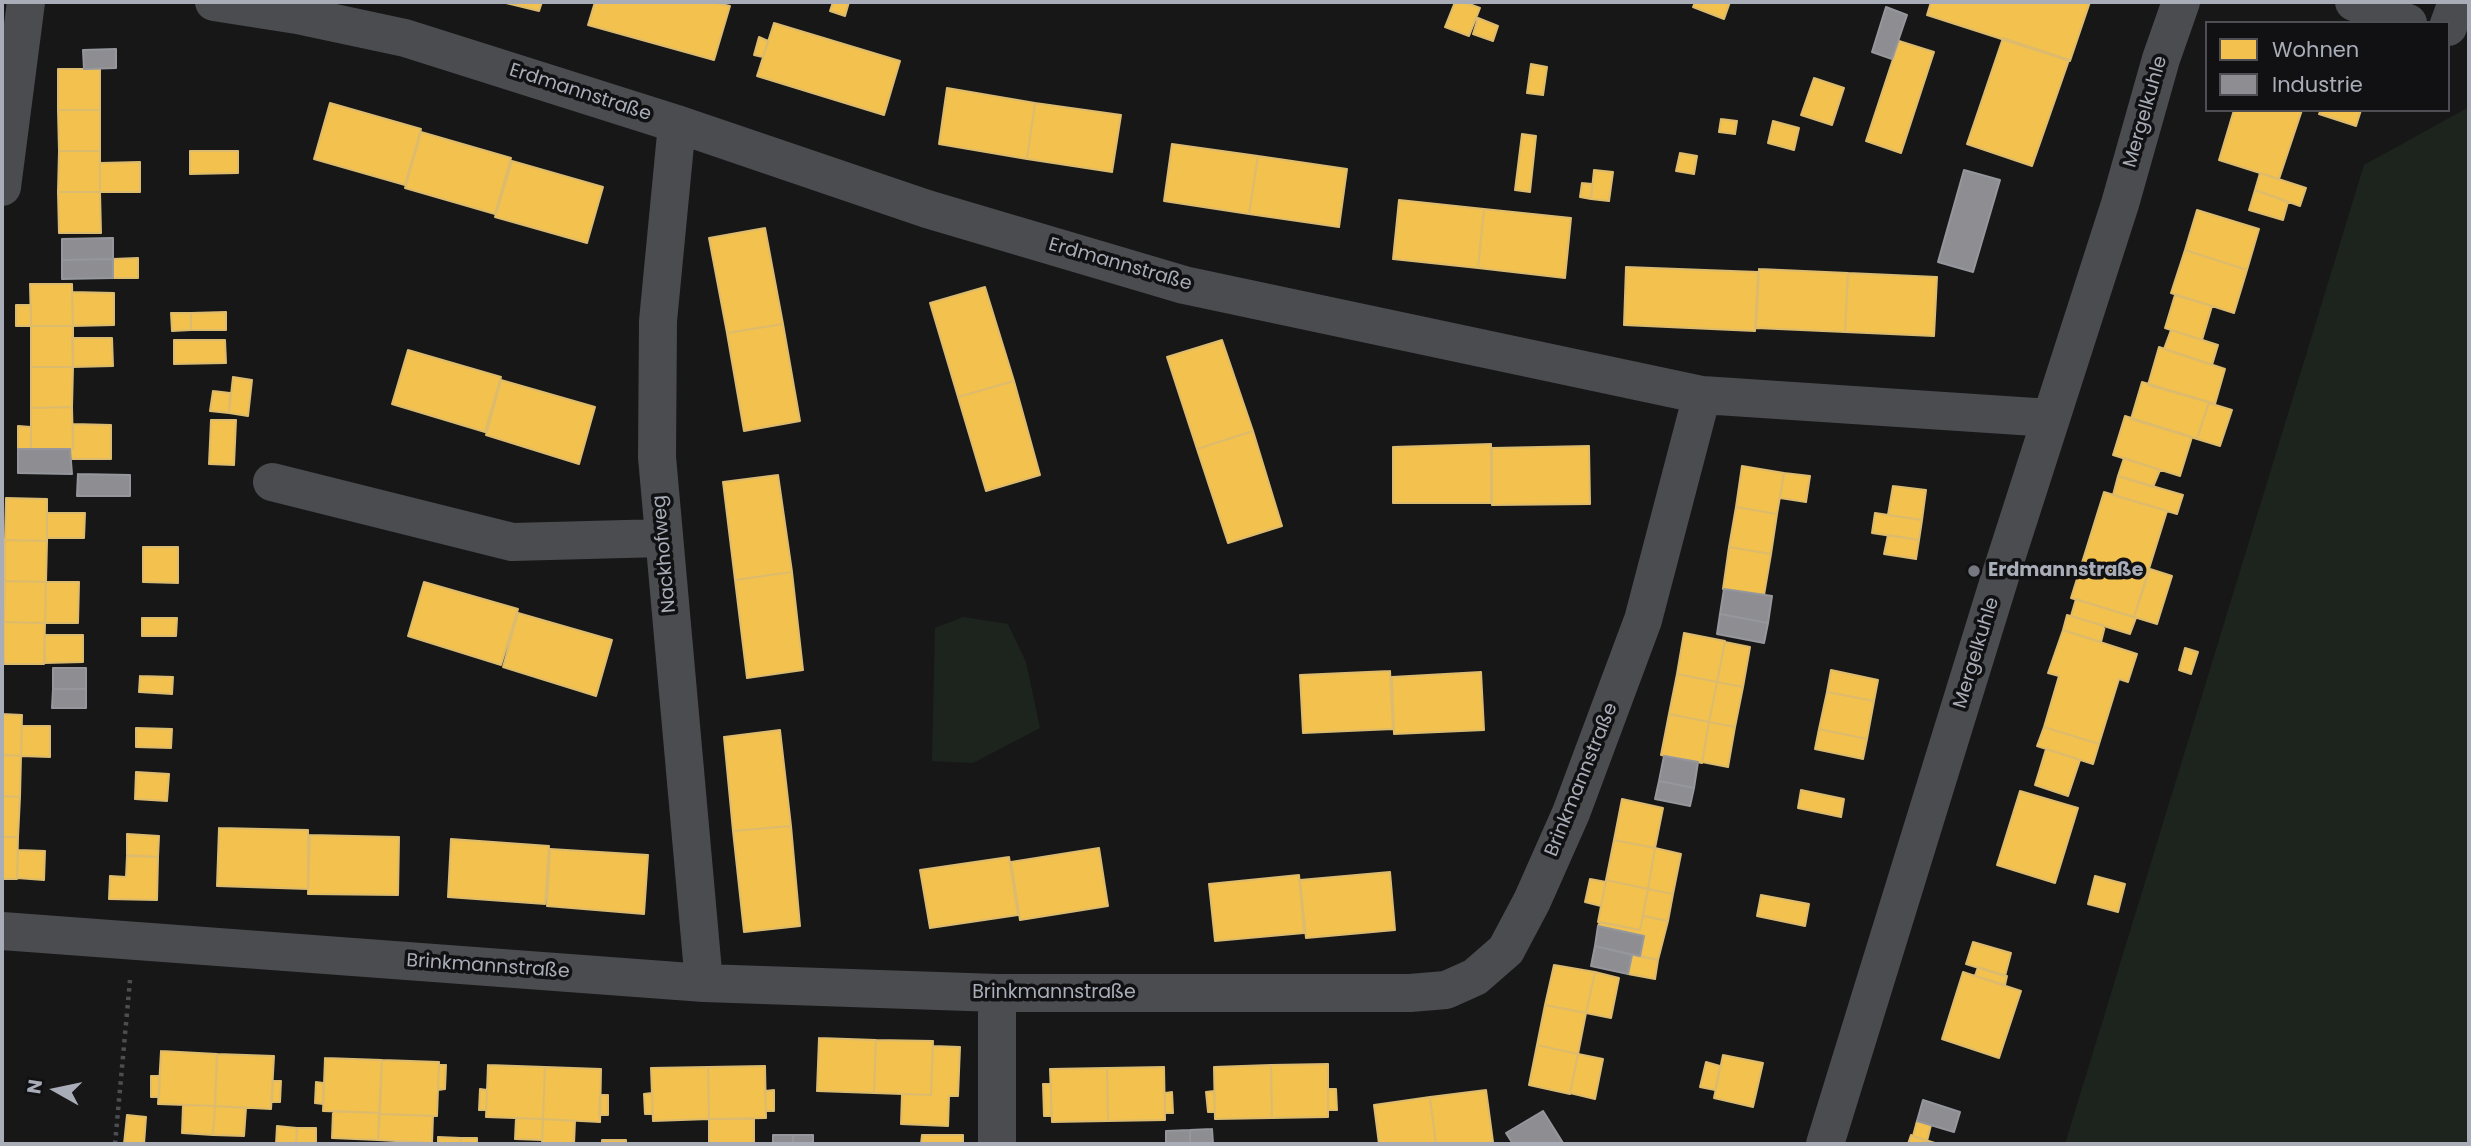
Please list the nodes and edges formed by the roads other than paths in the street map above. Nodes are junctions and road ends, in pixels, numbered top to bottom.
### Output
1 (26, 2) edge
2 (214, 2) edge
3 (2181, 2) edge
4 (2457, 2) edge
5 (2450, 21) edge
6 (2450, 38) edge
7 (2469, 45) edge
8 (677, 124) junction
9 (2, 187) edge
10 (1702, 395) junction
11 (2050, 418) junction
12 (272, 482) dead end
13 (663, 538) junction
14 (2, 931) edge
15 (704, 983) junction
16 (997, 993) junction
17 (998, 1144) edge
18 (1825, 1144) edge

1 - 9 street
2 - 8 street, Erdmannstraße
3 - 11 street, Mergelkuhle
4 - 5 street
6 - 7 street
8 - 10 street, Erdmannstraße
8 - 13 street, Nackhofweg
10 - 11 street, Erdmannstraße
10 - 16 street, Brinkmannstraße
11 - 18 street, Mergelkuhle
12 - 13 street
13 - 15 street, Nackhofweg
14 - 15 street, Brinkmannstraße
15 - 16 street, Brinkmannstraße
16 - 17 street

